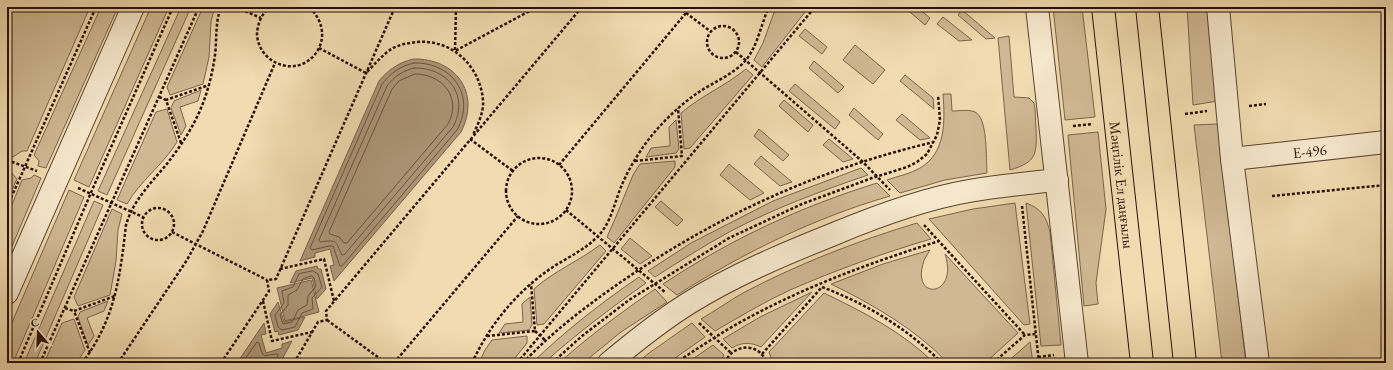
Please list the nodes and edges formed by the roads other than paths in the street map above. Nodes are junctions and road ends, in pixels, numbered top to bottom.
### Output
1 (133, 7) edge
2 (1038, 7) edge
3 (1103, 7) edge
4 (1147, 7) edge
5 (1218, 7) edge
6 (1386, 142) edge
7 (1232, 159) junction
8 (1057, 180) junction
9 (7, 293) edge
10 (1069, 359) edge
11 (609, 363) edge
12 (1142, 363) edge
13 (1185, 363) edge
14 (1258, 363) edge

1 - 9 street
2 - 8 street
3 - 12 main road, Мәңгілік Ел даңғылы
4 - 13 main road
5 - 7 street
6 - 7 street, E-496
7 - 14 street
8 - 10 street
8 - 11 street

